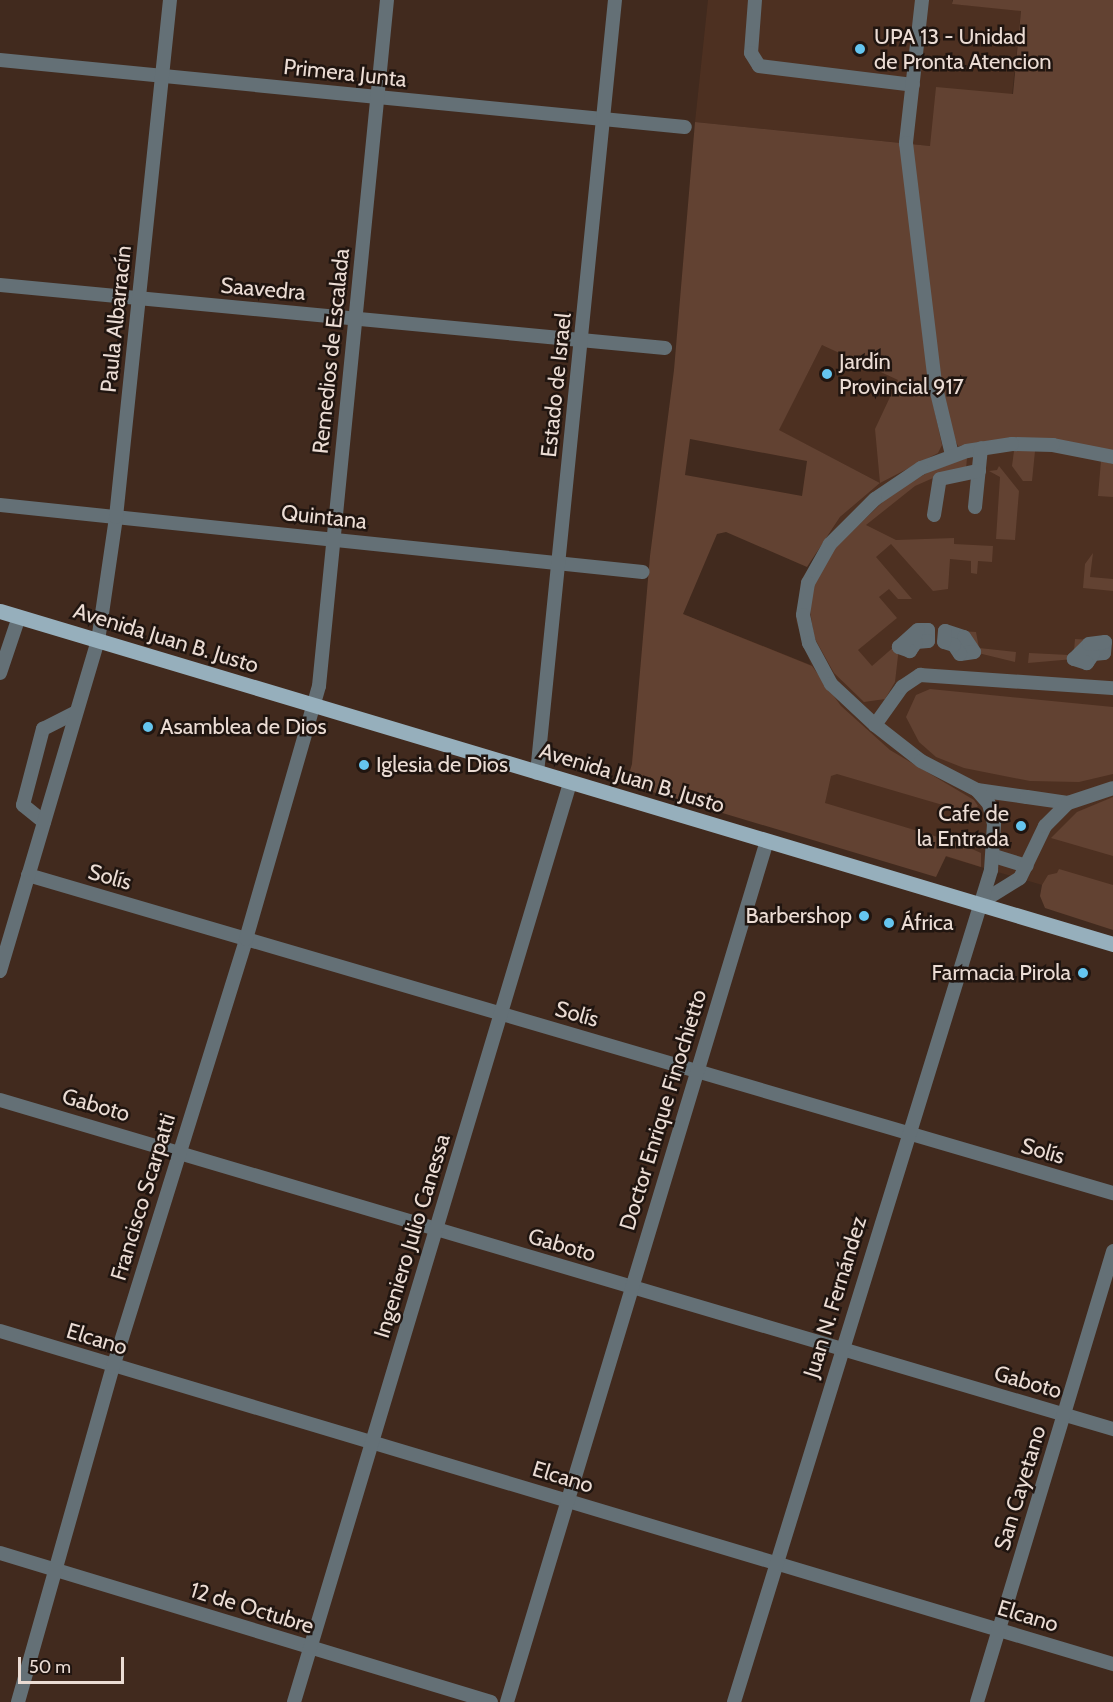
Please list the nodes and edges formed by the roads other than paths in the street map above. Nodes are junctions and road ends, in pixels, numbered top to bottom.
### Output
1 (170, 0) edge
2 (387, 0) edge
3 (615, 0) edge
4 (755, 0) edge
5 (922, 0) edge
6 (0, 60) edge
7 (162, 76) junction
8 (913, 85) junction
9 (378, 97) junction
10 (603, 119) junction
11 (685, 127) dead end
12 (0, 285) edge
13 (139, 298) junction
14 (356, 319) junction
15 (581, 340) junction
16 (665, 348) dead end
17 (981, 448) junction
18 (952, 455) junction
19 (1113, 457) edge
20 (979, 471) junction
21 (0, 505) edge
22 (975, 507) dead end
23 (934, 515) dead end
24 (116, 517) junction
25 (334, 540) junction
26 (559, 563) junction
27 (643, 572) dead end
28 (0, 611) edge
29 (19, 617) junction
30 (98, 641) junction
31 (1109, 648) edge
32 (904, 649) dead end
33 (967, 653) dead end
34 (1080, 662) dead end
35 (0, 673) edge
36 (1113, 688) edge
37 (314, 706) junction
38 (76, 712) junction
39 (874, 725) junction
40 (537, 773) junction
41 (570, 783) junction
42 (1113, 788) edge
43 (977, 790) junction
44 (1068, 803) junction
45 (44, 822) junction
46 (766, 841) junction
47 (994, 856) junction
48 (1027, 866) junction
49 (28, 875) junction
50 (978, 904) junction
51 (246, 939) junction
52 (1113, 945) edge
53 (0, 971) edge
54 (501, 1014) junction
55 (697, 1071) junction
56 (0, 1100) edge
57 (907, 1133) junction
58 (179, 1150) junction
59 (1113, 1193) edge
60 (436, 1230) junction
61 (1113, 1251) edge
62 (632, 1287) junction
63 (0, 1330) edge
64 (841, 1350) junction
65 (113, 1367) junction
66 (1064, 1414) junction
67 (1113, 1429) edge
68 (373, 1440) junction
69 (568, 1501) junction
70 (0, 1553) edge
71 (776, 1562) junction
72 (56, 1570) junction
73 (999, 1629) junction
74 (311, 1647) junction
75 (1113, 1664) edge
76 (18, 1702) edge
77 (294, 1702) edge
78 (491, 1702) edge
79 (507, 1702) edge
80 (734, 1702) edge
81 (977, 1702) edge

1 - 7 street, Paula Albarracín
2 - 9 street, Remedios de Escalada
3 - 10 street, Estado de Israel
4 - 8 street
5 - 8 street
6 - 7 street, Primera Junta
7 - 9 street, Primera Junta
7 - 13 street, Paula Albarracín
8 - 18 street
9 - 10 street, Primera Junta
9 - 14 street, Remedios de Escalada
10 - 11 street, Primera Junta
10 - 15 street, Estado de Israel
12 - 13 street, Saavedra
13 - 14 street, Saavedra
13 - 24 street, Paula Albarracín
14 - 15 street, Saavedra
14 - 25 street, Remedios de Escalada
15 - 16 street, Saavedra
15 - 26 street, Estado de Israel
17 - 18 street
17 - 19 street
17 - 20 street
18 - 39 street
20 - 22 street
20 - 23 street
21 - 24 street, Quintana
24 - 25 street, Quintana
24 - 30 street, Paula Albarracín
25 - 26 street, Quintana
25 - 37 street, Remedios de Escalada
26 - 27 street, Quintana
26 - 40 street, Estado de Israel
28 - 29 main road, Avenida Juan B. Justo
29 - 30 main road, Avenida Juan B. Justo
29 - 35 street
30 - 37 main road, Avenida Juan B. Justo
30 - 38 street, Paula Albarracín
31 - 34 street
32 - 33 street
36 - 39 street
37 - 40 main road, Avenida Juan B. Justo
37 - 51 street, Francisco Scarpatti
38 - 45 street, Paula Albarracín
38 - 45 street
39 - 43 street
40 - 41 main road, Avenida Juan B. Justo
41 - 46 main road, Avenida Juan B. Justo
41 - 54 street, Ingeniero Julio Canessa
42 - 44 street
43 - 44 street
43 - 47 street, Juan N. Fernández
44 - 48 street
45 - 49 street, Paula Albarracín
46 - 50 main road, Avenida Juan B. Justo
46 - 55 street, Doctor Enrique Finochietto
47 - 48 street
47 - 50 street, Juan N. Fernández
48 - 50 street
49 - 51 street, Solís
49 - 53 street, Paula Albarracín
50 - 52 main road, Avenida Juan B. Justo
50 - 57 street, Juan N. Fernández
51 - 54 street, Solís
51 - 58 street, Francisco Scarpatti
54 - 55 street, Solís
54 - 60 street, Ingeniero Julio Canessa
55 - 57 street, Solís
55 - 62 street, Doctor Enrique Finochietto
56 - 58 street, Gaboto
57 - 59 street, Solís
57 - 64 street, Juan N. Fernández
58 - 60 street, Gaboto
58 - 65 street, Francisco Scarpatti
60 - 62 street, Gaboto
60 - 68 street, Ingeniero Julio Canessa
61 - 66 street, San Cayetano
62 - 64 street, Gaboto
62 - 69 street, Doctor Enrique Finochietto
63 - 65 street, Elcano
64 - 66 street, Gaboto
64 - 71 street, Juan N. Fernández
65 - 68 street, Elcano
65 - 72 street, Francisco Scarpatti
66 - 67 street, Gaboto
66 - 73 street, San Cayetano
68 - 69 street, Elcano
68 - 74 street, Ingeniero Julio Canessa
69 - 71 street, Elcano
69 - 79 street, Doctor Enrique Finochietto
70 - 72 street, 12 de Octubre
71 - 73 street, Elcano
71 - 80 street, Juan N. Fernández
72 - 74 street, 12 de Octubre
72 - 76 street, Francisco Scarpatti
73 - 75 street, Elcano
73 - 81 street, San Cayetano
74 - 77 street, Ingeniero Julio Canessa
74 - 78 street, 12 de Octubre

